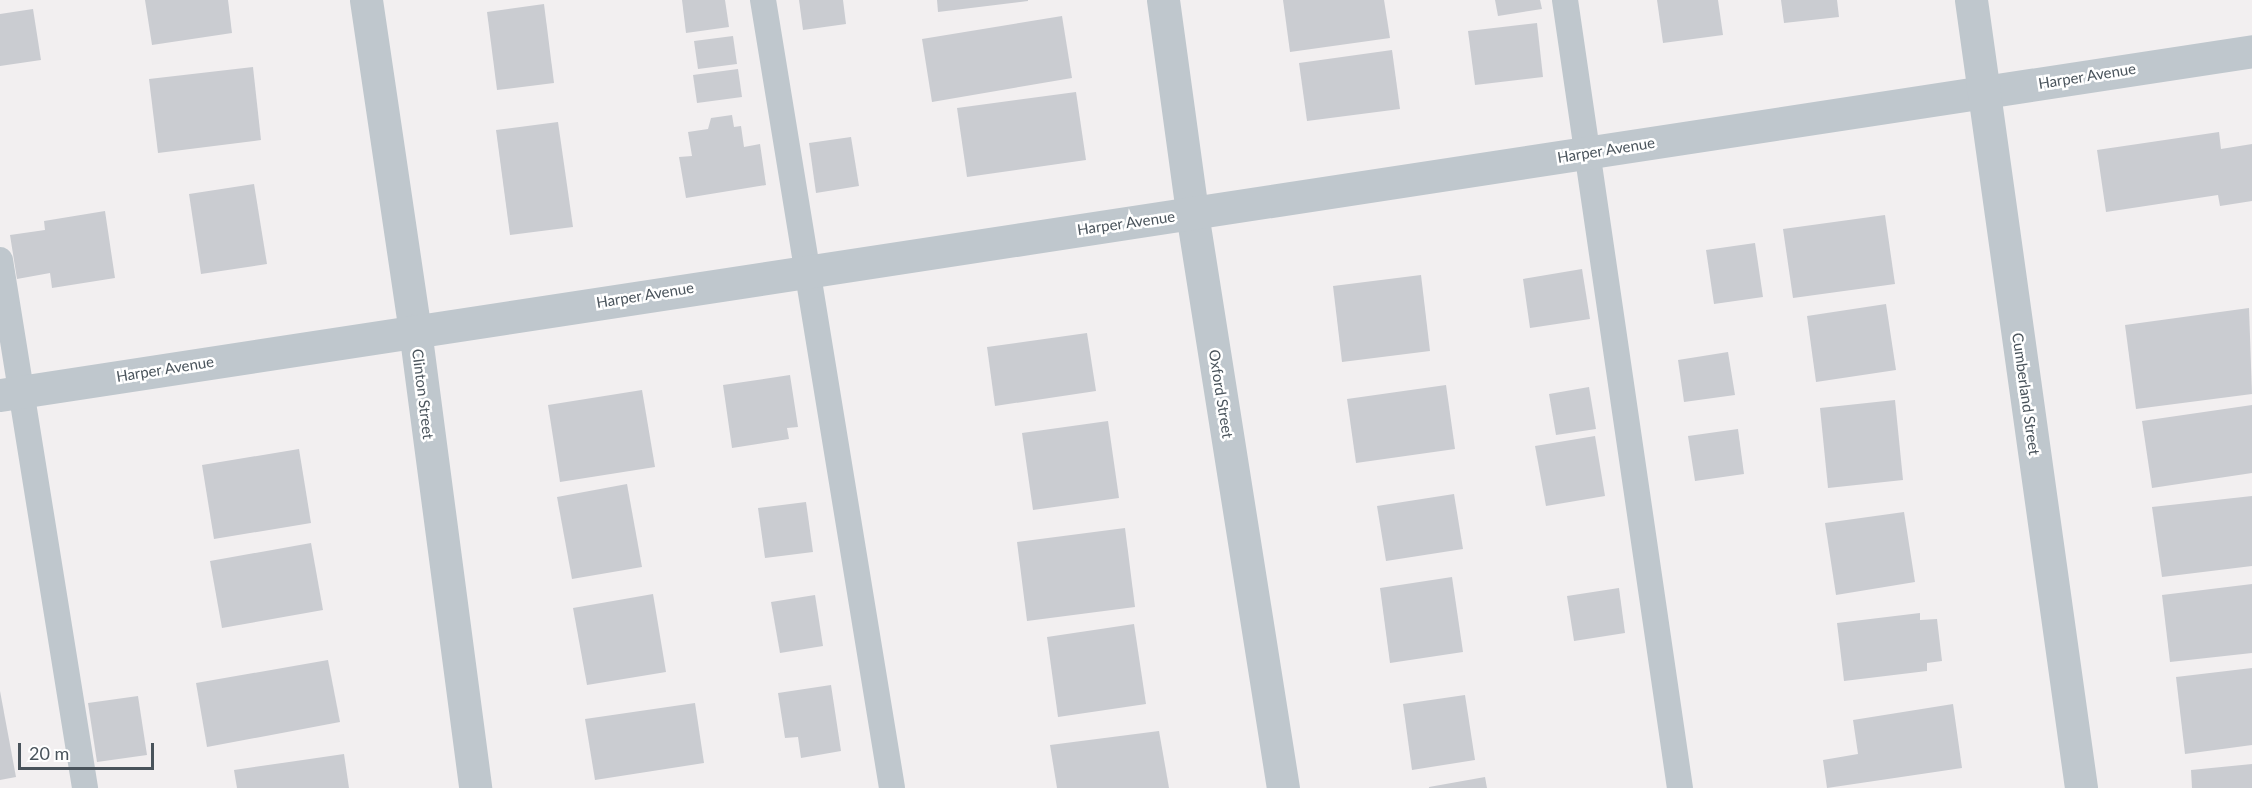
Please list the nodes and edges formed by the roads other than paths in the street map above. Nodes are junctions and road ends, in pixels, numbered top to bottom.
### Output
1 (366, 0) edge
2 (763, 0) edge
3 (1163, 0) edge
4 (1565, 0) edge
5 (1971, 0) edge
6 (2252, 51) edge
7 (1985, 92) junction
8 (1586, 153) junction
9 (1192, 213) junction
10 (0, 260) edge
11 (805, 270) junction
12 (415, 330) junction
13 (10, 394) edge
14 (85, 788) edge
15 (475, 788) edge
16 (892, 788) edge
17 (1283, 788) edge
18 (1680, 788) edge
19 (2081, 788) edge

1 - 12 street, Clinton Street
2 - 11 lane
3 - 9 street, Oxford Street
4 - 8 lane
5 - 7 street, Cumberland Street
6 - 7 street, Harper Avenue
7 - 8 street, Harper Avenue
7 - 19 street, Cumberland Street
8 - 9 street, Harper Avenue
8 - 18 lane
9 - 11 street, Harper Avenue
9 - 17 street, Oxford Street
10 - 13 lane
11 - 12 street, Harper Avenue
11 - 16 lane
12 - 13 street, Harper Avenue
12 - 15 street, Clinton Street
13 - 14 lane

